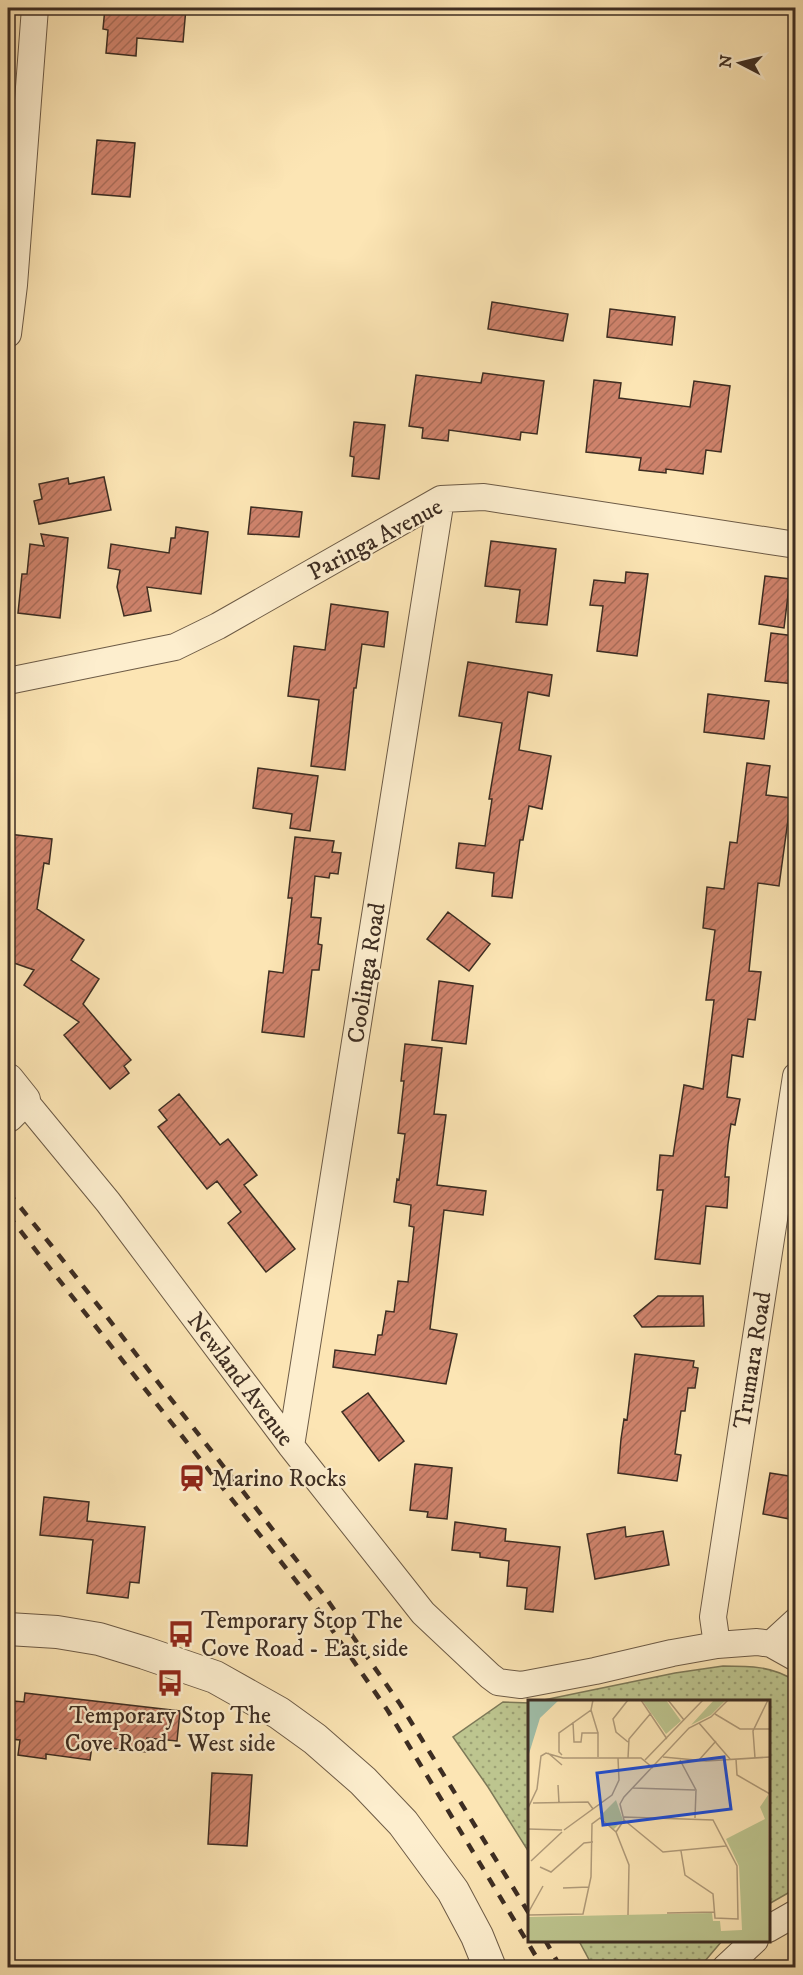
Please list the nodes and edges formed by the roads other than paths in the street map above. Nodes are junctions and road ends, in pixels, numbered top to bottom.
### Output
1 (35, 8) edge
2 (8, 333) edge
3 (441, 499) junction
4 (795, 545) edge
5 (8, 681) edge
6 (795, 1076) edge
7 (13, 1099) edge
8 (291, 1446) junction
9 (795, 1621) edge
10 (8, 1629) edge
11 (771, 1644) junction
12 (717, 1645) junction
13 (795, 1658) edge
14 (795, 1913) edge
15 (770, 1928) edge
16 (754, 1942) edge
17 (490, 1968) edge
18 (724, 1968) edge

1 - 2 street
3 - 4 street, Paringa Avenue
3 - 5 street, Paringa Avenue
3 - 8 street, Coolinga Road
6 - 12 street, Trumara Road
7 - 8 street, Newland Avenue
8 - 12 street, Newland Avenue
9 - 11 street
10 - 17 street
11 - 12 street, Newland Avenue
11 - 13 street, Newland Avenue
14 - 15 street
16 - 18 street

